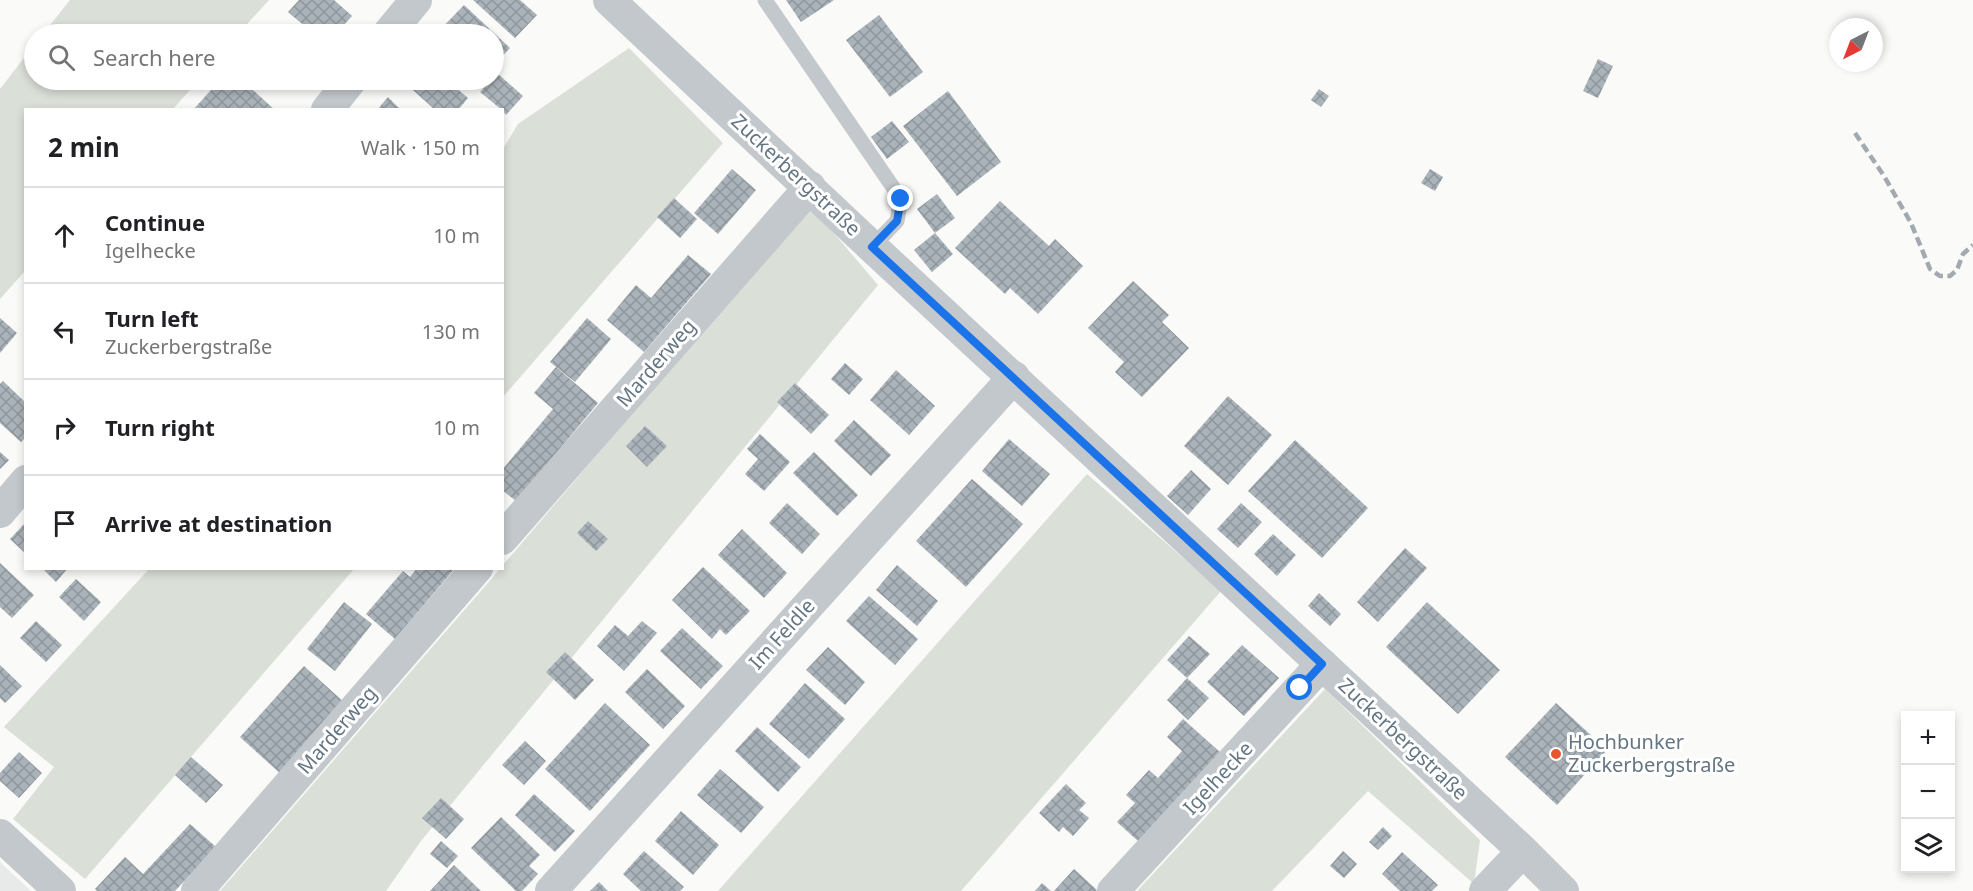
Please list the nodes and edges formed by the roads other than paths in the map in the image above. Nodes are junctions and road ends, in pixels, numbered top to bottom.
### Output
1 (416, 0) edge
2 (609, 0) edge
3 (765, 0) edge
4 (396, 24) edge
5 (343, 90) edge
6 (329, 108) edge
7 (810, 187) junction
8 (872, 247) junction
9 (1014, 377) junction
10 (24, 483) edge
11 (0, 512) edge
12 (504, 537) edge
13 (475, 570) edge
14 (1322, 664) junction
15 (0, 835) edge
16 (1523, 851) junction
17 (60, 891) edge
18 (197, 891) edge
19 (550, 891) edge
20 (1113, 891) edge
21 (1485, 891) edge
22 (1563, 891) edge

1 - 4 street
2 - 7 street, Zuckerbergstraße
3 - 8 lane
5 - 6 street
7 - 8 street, Zuckerbergstraße
7 - 12 street, Marderweg
8 - 9 street, Zuckerbergstraße
9 - 14 street, Zuckerbergstraße
9 - 19 street, Im Feldle
10 - 11 street
13 - 18 street, Marderweg
14 - 16 street, Zuckerbergstraße
14 - 20 street, Igelhecke
15 - 17 street
16 - 21 street
16 - 22 street, Zuckerbergstraße

